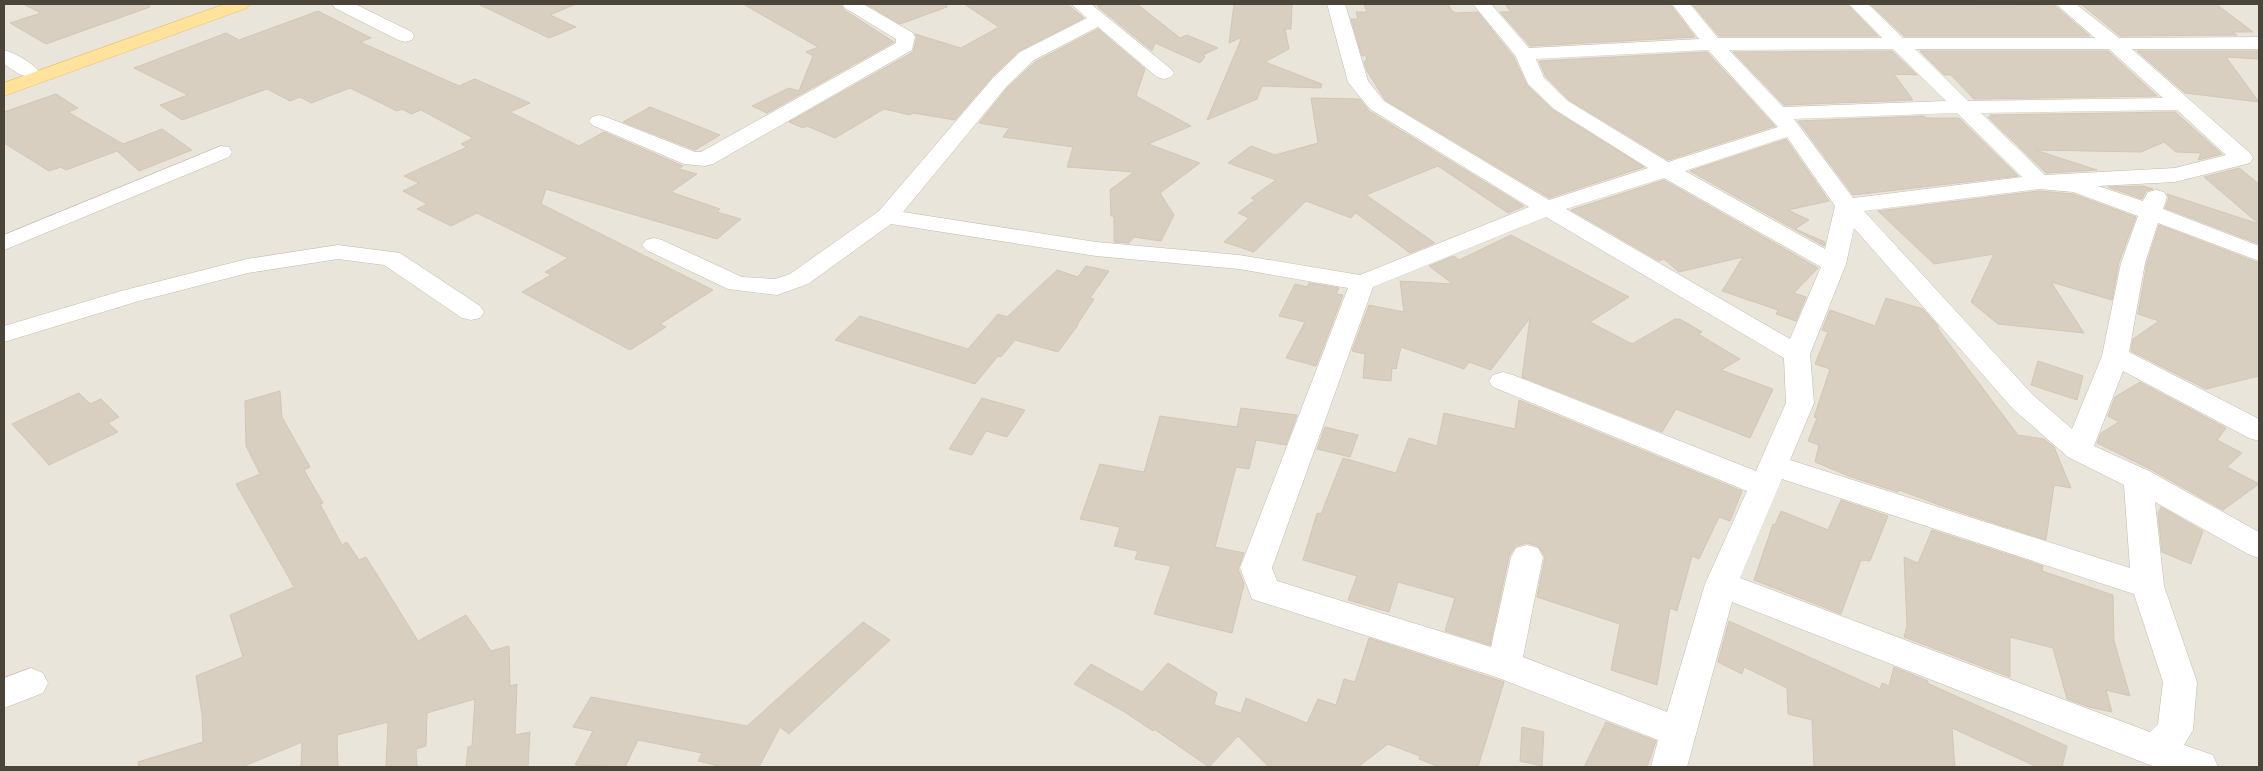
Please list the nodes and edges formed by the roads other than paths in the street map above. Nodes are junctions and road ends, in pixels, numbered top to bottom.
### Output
1 (218, 4) edge
2 (242, 4) edge
3 (341, 4) edge
4 (851, 4) edge
5 (1080, 4) edge
6 (1336, 4) edge
7 (1482, 4) edge
8 (1681, 4) edge
9 (1858, 4) edge
10 (2065, 4) edge
11 (1100, 19) junction
12 (405, 36) dead end
13 (2259, 43) edge
14 (1713, 44) junction
15 (2115, 44) junction
16 (1899, 45) junction
17 (1524, 54) junction
18 (4, 56) edge
19 (29, 72) junction
20 (1164, 73) dead end
21 (4, 81) edge
22 (4, 90) edge
23 (2184, 104) junction
24 (1963, 107) junction
25 (599, 121) dead end
26 (1786, 121) junction
27 (220, 152) dead end
28 (1665, 169) junction
29 (2165, 176) junction
30 (2040, 182) junction
31 (1847, 206) junction
32 (1547, 208) junction
33 (2149, 213) junction
34 (887, 216) junction
35 (4, 243) edge
36 (654, 245) dead end
37 (2259, 254) edge
38 (1834, 264) junction
39 (1362, 283) junction
40 (471, 312) dead end
41 (4, 334) edge
42 (1797, 354) junction
43 (2115, 356) junction
44 (1503, 381) dead end
45 (2259, 430) edge
46 (2078, 450) junction
47 (1769, 475) junction
48 (2138, 479) junction
49 (2259, 546) edge
50 (1527, 557) dead end
51 (1721, 584) junction
52 (2148, 586) junction
53 (1504, 665) junction
54 (1679, 732) junction
55 (2155, 751) junction
56 (1669, 767) edge
57 (2200, 767) edge

1 - 19 main road
2 - 22 main road
3 - 12 street
4 - 25 street
5 - 11 street
6 - 32 street
7 - 17 street
8 - 14 street
9 - 16 street
10 - 15 street
11 - 20 street
11 - 34 street
13 - 15 street
14 - 16 street
14 - 17 street
14 - 26 street
15 - 16 street
15 - 23 street
16 - 24 street
17 - 28 street
18 - 19 street
19 - 21 main road
23 - 24 street
23 - 29 street
24 - 26 street
24 - 30 street
26 - 28 street
26 - 31 street
27 - 35 street
28 - 32 street
28 - 38 street
29 - 30 street
29 - 33 street
30 - 31 street
30 - 33 street
31 - 38 street
31 - 46 street
32 - 39 street
32 - 42 street
33 - 37 street
33 - 43 street
34 - 36 street
34 - 39 street
38 - 42 street
39 - 53 street
40 - 41 street
42 - 47 street
43 - 45 street
43 - 46 street
44 - 47 street
46 - 48 street
47 - 51 street
47 - 52 street
48 - 49 street
48 - 52 street
50 - 53 street
51 - 54 street
51 - 55 street
52 - 55 street
53 - 54 street
54 - 56 street
55 - 57 street

